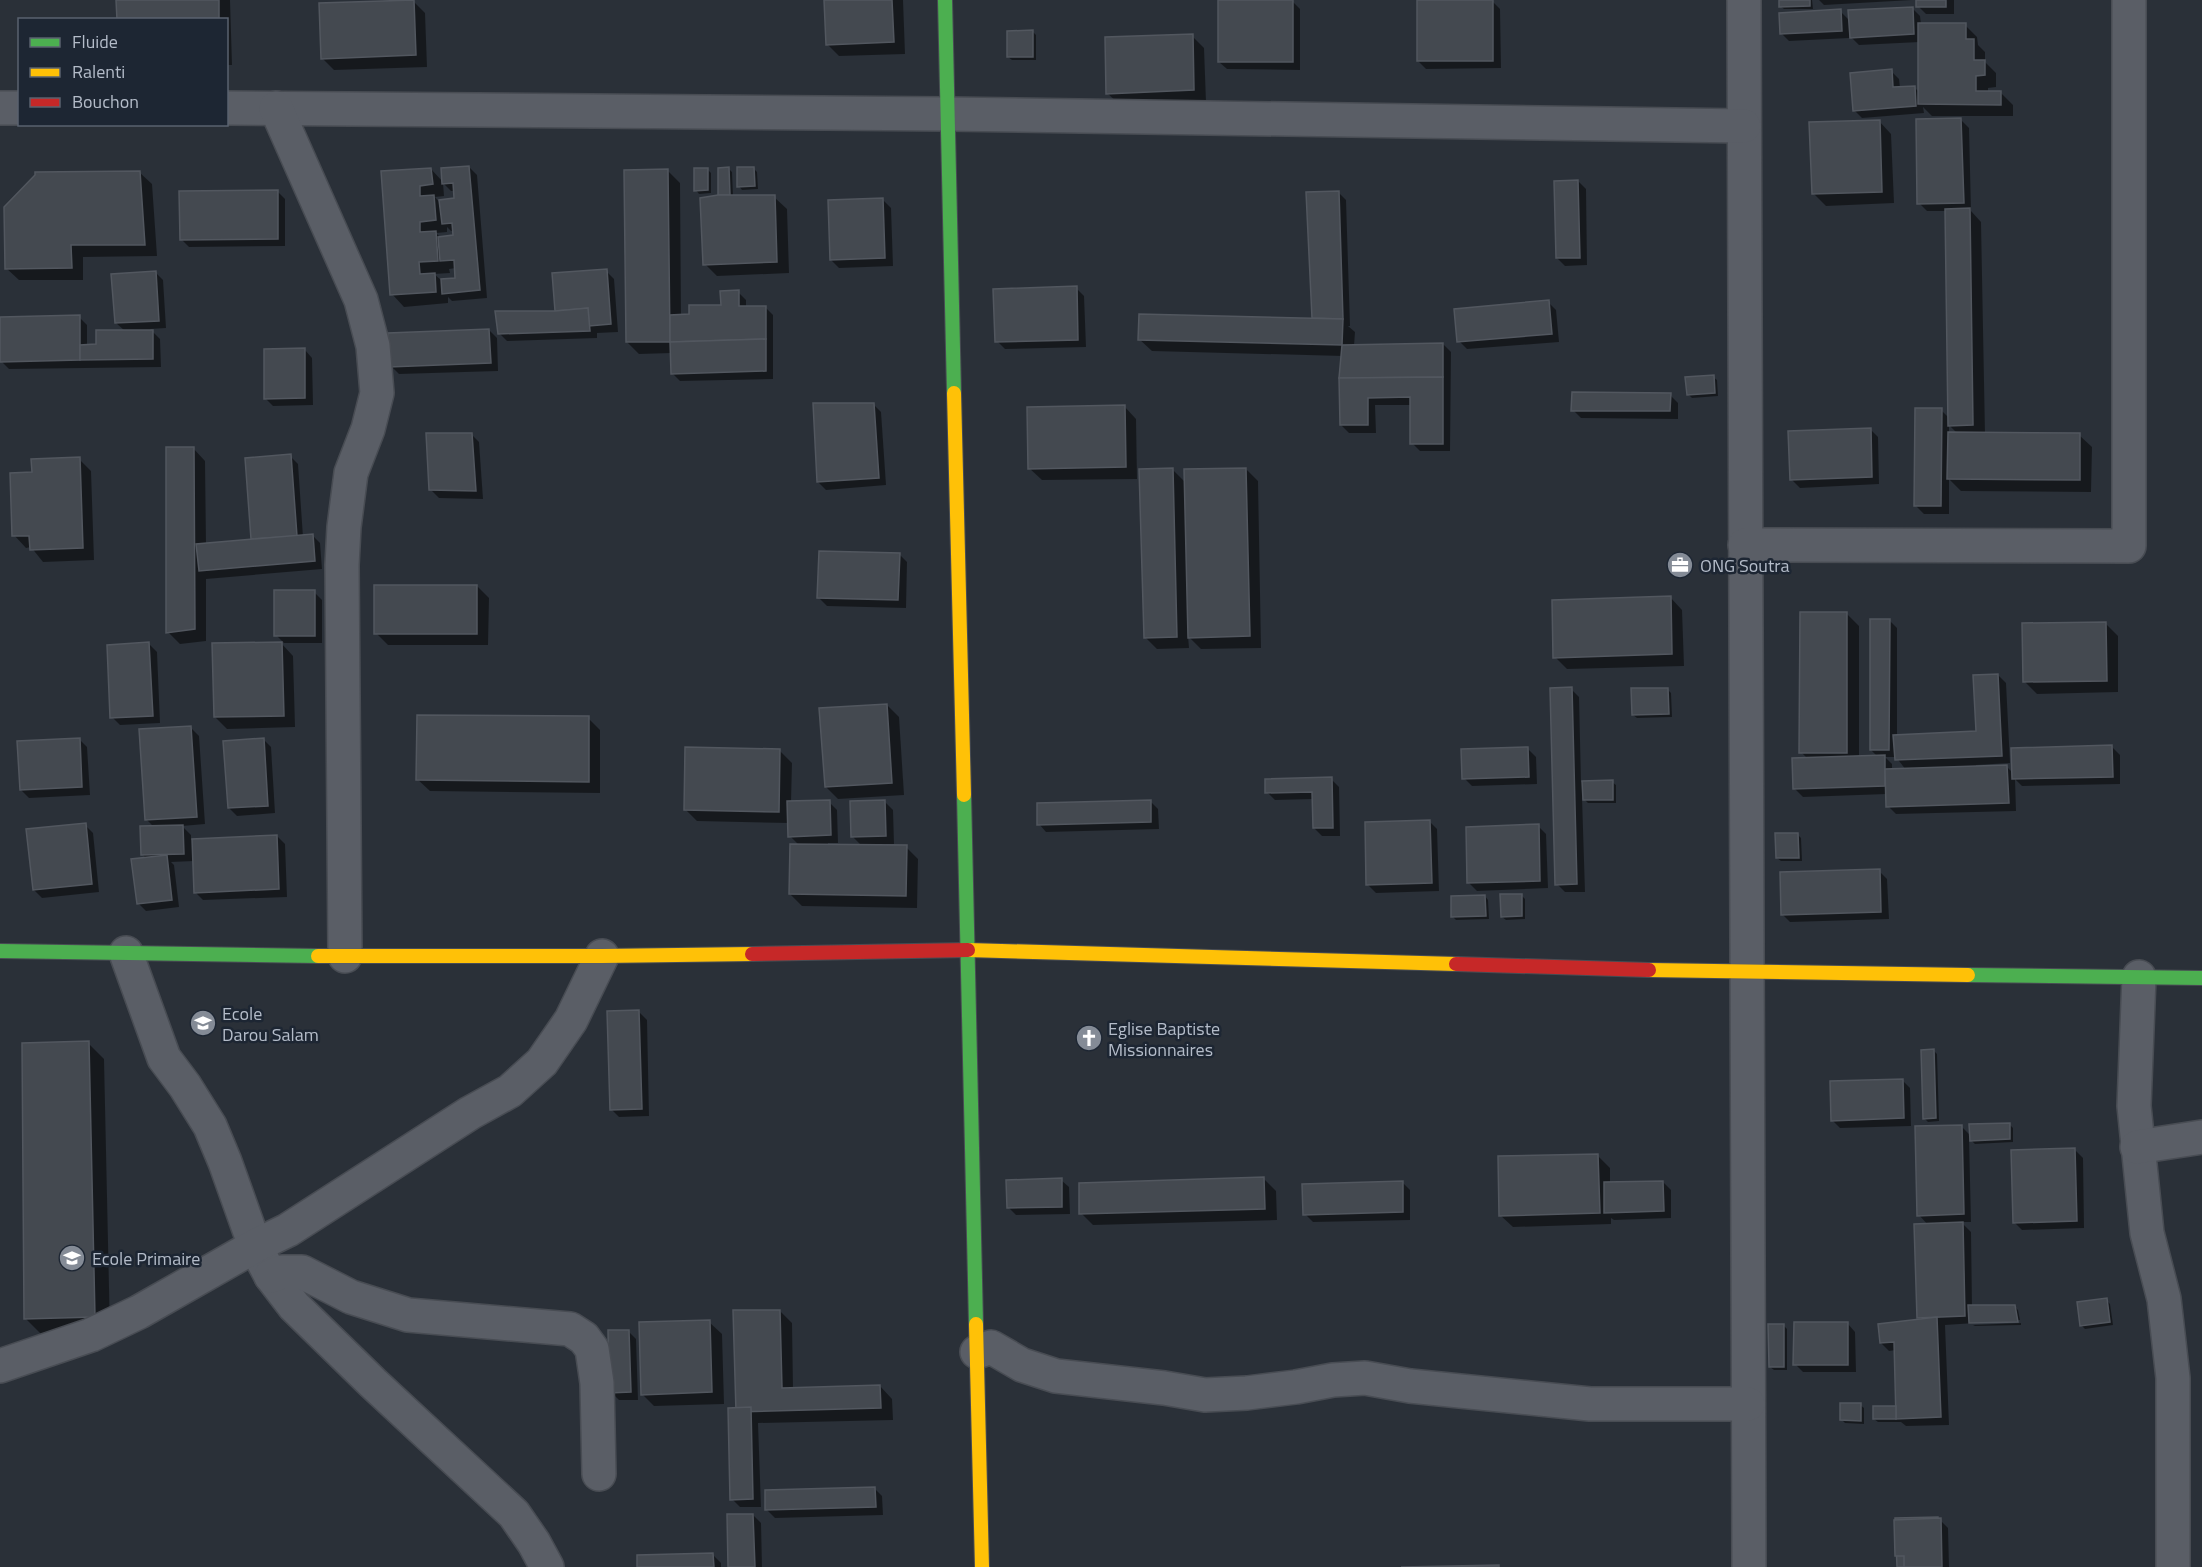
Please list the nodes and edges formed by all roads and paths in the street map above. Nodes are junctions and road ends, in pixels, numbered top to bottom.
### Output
1 (945, 0) edge
2 (1744, 0) edge
3 (2129, 0) edge
4 (0, 108) edge
5 (18, 108) edge
6 (228, 108) edge
7 (276, 108) junction
8 (948, 114) junction
9 (1744, 126) junction
10 (1746, 545) junction
11 (968, 950) junction
12 (0, 951) edge
13 (126, 953) junction
14 (345, 956) junction
15 (602, 956) junction
16 (1747, 973) junction
17 (2139, 977) junction
18 (2202, 978) edge
19 (2202, 1137) edge
20 (2137, 1147) junction
21 (255, 1246) junction
22 (271, 1276) junction
23 (977, 1352) junction
24 (0, 1366) edge
25 (1749, 1404) junction
26 (599, 1474) dead end
27 (548, 1567) edge
28 (982, 1567) edge
29 (1749, 1567) edge
30 (2173, 1567) edge

1 - 8 street
2 - 9 street
3 - 10 street
4 - 5 street
6 - 7 street
7 - 8 street
7 - 14 street
8 - 9 street
8 - 11 street
9 - 10 street
10 - 16 street
11 - 15 street
11 - 16 street
11 - 23 street
12 - 13 street
13 - 14 street
13 - 21 street
14 - 15 street
15 - 21 street
16 - 17 street
16 - 25 street
17 - 18 street
17 - 20 street
19 - 20 street
20 - 30 street
21 - 22 street
21 - 24 street
22 - 26 street
22 - 27 street
23 - 25 street
23 - 28 street
25 - 29 street

